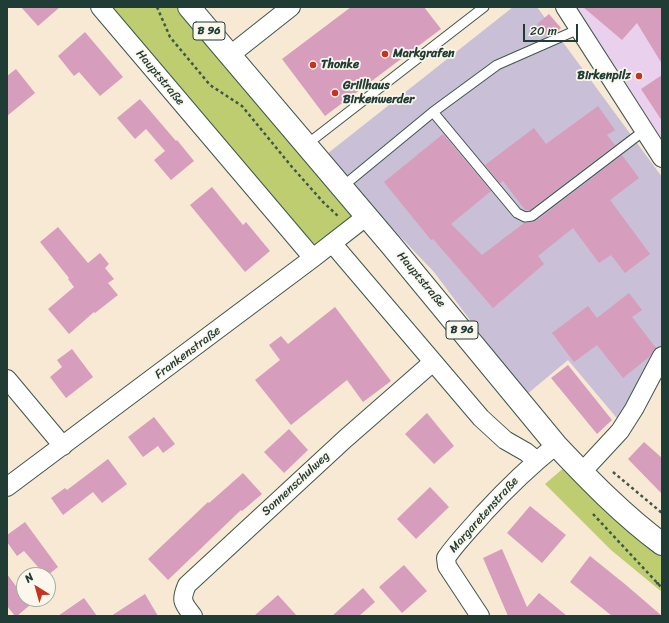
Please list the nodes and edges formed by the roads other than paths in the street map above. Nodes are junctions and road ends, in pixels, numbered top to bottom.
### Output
1 (100, 7) edge
2 (189, 7) edge
3 (291, 7) edge
4 (484, 7) edge
5 (565, 7) edge
6 (579, 29) junction
7 (230, 56) junction
8 (433, 112) junction
9 (645, 130) junction
10 (306, 146) junction
11 (662, 158) edge
12 (342, 187) junction
13 (359, 222) junction
14 (332, 243) junction
15 (313, 258) junction
16 (662, 356) edge
17 (433, 362) junction
18 (7, 379) edge
19 (556, 445) junction
20 (63, 446) junction
21 (536, 460) junction
22 (589, 465) junction
23 (7, 487) edge
24 (662, 544) edge
25 (193, 616) edge
26 (480, 616) edge

1 - 15 street, Hauptstraße
2 - 7 main road, Hauptstraße / B 96
3 - 7 street
4 - 10 lane
5 - 6 street
6 - 8 lane
6 - 9 street
7 - 10 main road, Hauptstraße / B 96
8 - 9 lane
8 - 12 lane
9 - 11 street
10 - 12 main road, Hauptstraße / B 96
12 - 13 main road, Hauptstraße / B 96
13 - 14 street, Frankenstraße
13 - 19 main road, Hauptstraße / B 96
14 - 15 street, Frankenstraße
14 - 17 street
15 - 20 street, Frankenstraße
16 - 22 street
17 - 21 street
17 - 25 street, Sonnenschulweg
18 - 20 street
19 - 21 street, Margaretenstraße
19 - 22 main road, Hauptstraße / B 96
20 - 23 street, Frankenstraße
21 - 26 street, Margaretenstraße
22 - 24 main road, Hauptstraße / B 96

